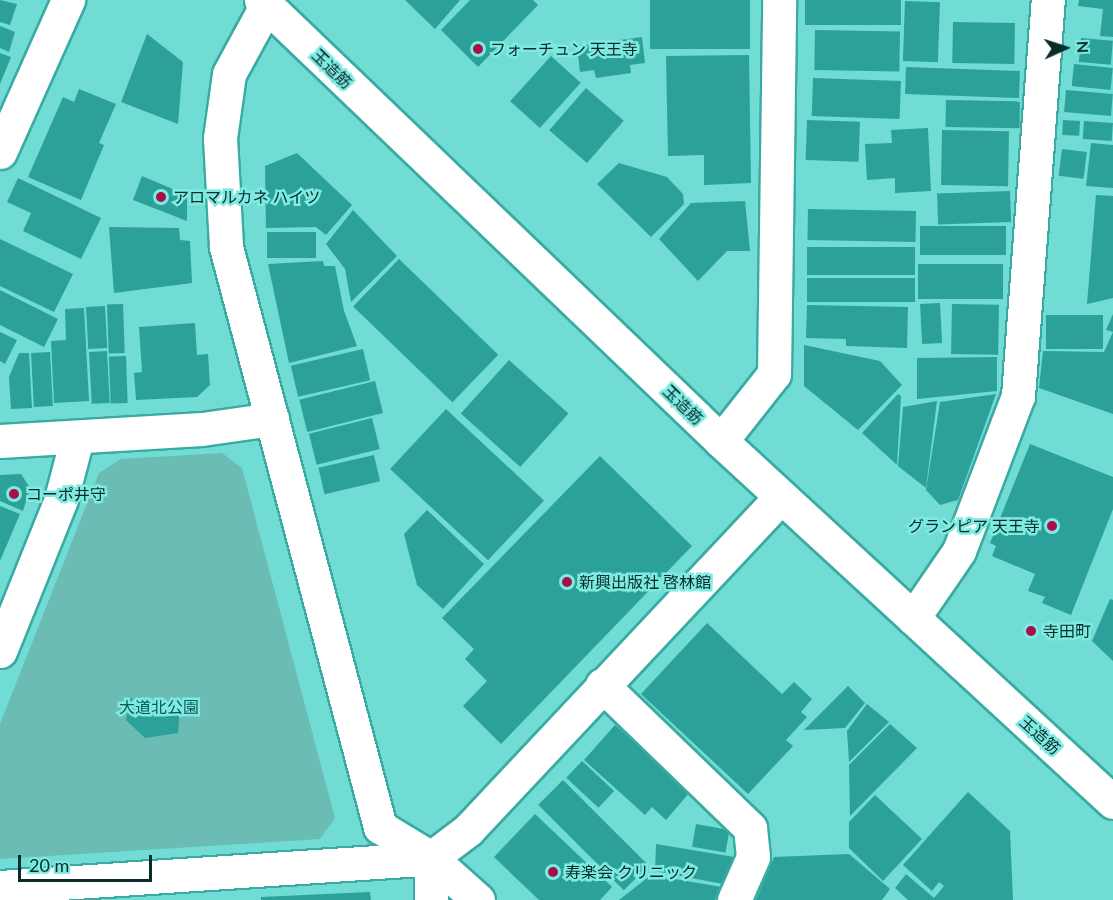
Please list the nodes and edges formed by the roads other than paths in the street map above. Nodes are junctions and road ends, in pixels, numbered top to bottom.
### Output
1 (69, 0) edge
2 (779, 0) edge
3 (1048, 0) edge
4 (263, 3) edge
5 (0, 152) edge
6 (272, 419) junction
7 (77, 438) junction
8 (0, 441) edge
9 (721, 441) junction
10 (781, 497) junction
11 (913, 618) junction
12 (0, 651) edge
13 (602, 686) junction
14 (1113, 802) edge
15 (431, 858) junction
16 (0, 887) edge
17 (170, 889) edge
18 (430, 900) edge
19 (478, 900) edge
20 (734, 900) edge

1 - 5 street
2 - 9 street
3 - 11 street
4 - 6 street
4 - 9 street, 玉造筋
6 - 7 street
6 - 15 street
7 - 8 street
7 - 12 street
9 - 10 street, 玉造筋
10 - 11 street, 玉造筋
10 - 13 street
11 - 14 street, 玉造筋
13 - 15 street
13 - 20 street
15 - 17 street
15 - 18 street
15 - 19 street
16 - 17 street

